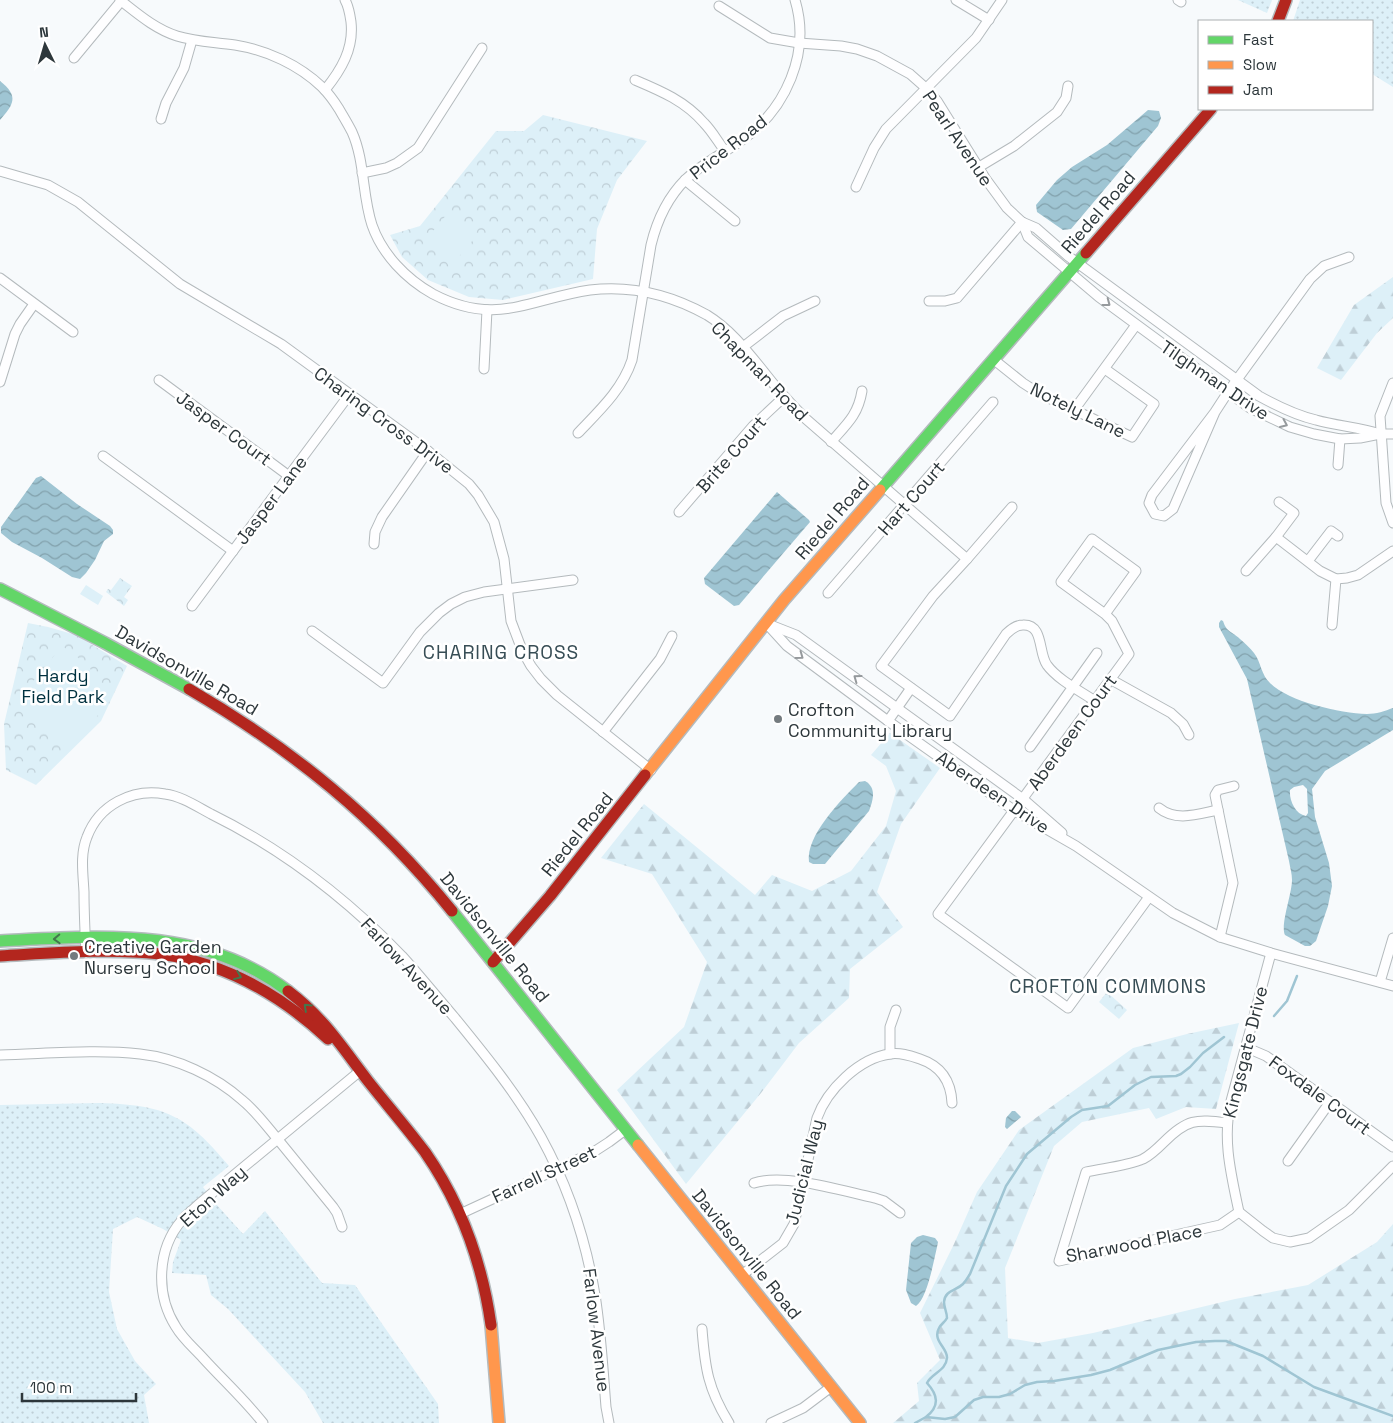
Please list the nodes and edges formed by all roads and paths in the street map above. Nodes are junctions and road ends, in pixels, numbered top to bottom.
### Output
1 (121, 0) edge
2 (795, 0) edge
3 (956, 0) edge
4 (1002, 0) edge
5 (1286, 0) edge
6 (348, 1) edge
7 (719, 6) dead end
8 (989, 20) junction
9 (1278, 20) edge
10 (192, 40) junction
11 (800, 43) junction
12 (482, 48) dead end
13 (74, 58) dead end
14 (635, 80) dead end
15 (1068, 86) dead end
16 (927, 89) junction
17 (325, 90) junction
18 (1210, 110) edge
19 (161, 119) dead end
20 (725, 152) junction
21 (979, 167) junction
22 (0, 171) edge
23 (362, 173) junction
24 (685, 180) junction
25 (856, 187) dead end
26 (735, 221) dead end
27 (1022, 222) junction
28 (1349, 257) dead end
29 (1078, 262) junction
30 (1070, 271) junction
31 (0, 278) edge
32 (643, 291) junction
33 (815, 301) dead end
34 (929, 301) dead end
35 (34, 304) junction
36 (487, 310) junction
37 (1136, 325) junction
38 (73, 332) dead end
39 (743, 347) junction
40 (993, 359) junction
41 (484, 369) dead end
42 (1104, 369) junction
43 (1237, 379) junction
44 (159, 380) dead end
45 (0, 382) edge
46 (1393, 383) edge
47 (862, 391) dead end
48 (1228, 392) junction
49 (349, 394) junction
50 (784, 398) junction
51 (993, 402) dead end
52 (1074, 410) junction
53 (1215, 412) junction
54 (578, 433) dead end
55 (1380, 434) junction
56 (1393, 434) edge
57 (1340, 439) junction
58 (832, 442) junction
59 (428, 451) junction
60 (103, 456) dead end
61 (1338, 465) dead end
62 (289, 476) junction
63 (883, 487) junction
64 (1279, 502) dead end
65 (904, 505) junction
66 (1012, 507) dead end
67 (679, 512) dead end
68 (1393, 524) edge
69 (1338, 536) dead end
70 (1276, 537) junction
71 (374, 544) dead end
72 (233, 551) junction
73 (1393, 551) edge
74 (967, 559) junction
75 (1308, 562) junction
76 (1246, 571) dead end
77 (1336, 579) junction
78 (573, 580) dead end
79 (507, 588) junction
80 (0, 589) edge
81 (828, 593) dead end
82 (192, 606) dead end
83 (1106, 614) junction
84 (766, 623) junction
85 (1332, 624) dead end
86 (312, 631) dead end
87 (672, 636) dead end
88 (1097, 654) dead end
89 (1110, 679) junction
90 (1074, 687) junction
91 (911, 688) junction
92 (1095, 701) junction
93 (897, 708) junction
94 (888, 721) junction
95 (603, 732) junction
96 (1189, 736) dead end
97 (1030, 747) dead end
98 (651, 770) junction
99 (1234, 786) dead end
100 (1023, 799) junction
101 (1159, 808) dead end
102 (1218, 810) junction
103 (1015, 811) junction
104 (1076, 846) junction
105 (1149, 897) junction
106 (1220, 937) junction
107 (85, 938) junction
108 (1393, 938) edge
109 (0, 941) edge
110 (86, 953) junction
111 (1271, 953) junction
112 (0, 956) edge
113 (493, 962) junction
114 (1380, 982) junction
115 (1393, 986) edge
116 (896, 1010) dead end
117 (1245, 1047) junction
118 (890, 1054) junction
119 (0, 1055) edge
120 (360, 1072) junction
121 (1330, 1102) junction
122 (952, 1103) dead end
123 (1227, 1124) junction
124 (625, 1130) junction
125 (278, 1140) junction
126 (1393, 1147) edge
127 (1288, 1161) dead end
128 (1393, 1166) edge
129 (557, 1169) junction
130 (754, 1183) dead end
131 (803, 1183) junction
132 (1239, 1212) junction
133 (900, 1213) dead end
134 (460, 1214) junction
135 (342, 1227) dead end
136 (742, 1275) junction
137 (702, 1329) dead end
138 (831, 1387) junction
139 (263, 1423) edge
140 (499, 1423) edge
141 (609, 1423) edge
142 (729, 1423) edge
143 (771, 1423) edge
144 (860, 1423) edge

1 - 10 street, Chapman Road
1 - 13 street
2 - 11 street, Price Road
3 - 8 street
4 - 8 street
5 - 9 street
6 - 17 street
7 - 11 street, Pearl Avenue
8 - 16 street
10 - 17 street, Chapman Road
10 - 19 street
11 - 16 street, Pearl Avenue
11 - 20 street, Price Road
12 - 23 street
14 - 20 street
15 - 21 street
16 - 21 street, Pearl Avenue
16 - 25 street
17 - 23 street, Chapman Road
18 - 29 street, Riedel Road
20 - 24 street, Price Road
21 - 27 street, Pearl Avenue
22 - 49 street, Charing Cross Drive
23 - 36 street, Chapman Road
24 - 26 street
24 - 32 street, Price Road
27 - 29 street, Pearl Avenue
27 - 30 street, Pearl Avenue
27 - 34 street
28 - 43 street
29 - 30 street, Riedel Road
29 - 43 street, Tilghman Drive
30 -> 37 street, Tilghman Drive
30 - 40 street, Riedel Road
31 - 35 street
32 - 36 street, Chapman Road
32 - 39 street, Chapman Road
32 - 54 street, Price Road
33 - 39 street
35 - 38 street
35 - 45 street
36 - 41 street
37 - 42 street
37 - 48 street, Tilghman Drive
39 - 50 street, Chapman Road
40 - 52 street, Notely Lane
40 - 63 street, Riedel Road
42 - 52 street
42 - 52 street, Notely Lane
43 - 48 street
43 - 55 street, Tilghman Drive
44 - 62 street, Jasper Court
46 - 55 street
47 - 58 street
48 - 53 street
48 -> 57 street, Tilghman Drive
49 - 59 street, Charing Cross Drive
49 - 62 street, Jasper Lane
50 - 58 street, Chapman Road
50 - 67 street, Brite Court
51 - 65 street, Hart Court
53 - 53 street
55 - 56 street, Tilghman Drive
55 - 57 street, Tilghman Drive
55 - 68 street
57 - 61 street
58 - 63 street, Chapman Road
59 - 71 street
59 - 79 street, Charing Cross Drive
60 - 72 street
62 - 72 street, Jasper Lane
63 - 65 street, Chapman Road
63 - 84 street, Riedel Road
64 - 70 street
65 - 74 street, Chapman Road
65 - 81 street, Hart Court
66 - 74 street
69 - 75 street
70 - 75 street
70 - 76 street
72 - 82 street, Jasper Lane
73 - 77 street
74 - 91 street
75 - 77 street
77 - 85 street
78 - 79 street
79 - 86 street
79 - 95 street, Charing Cross Drive
80 - 113 street, Davidsonville Road
83 - 83 street
83 - 89 street, Aberdeen Court
93 -> 84 street, Aberdeen Drive
84 -> 94 street, Aberdeen Drive
84 - 98 street, Riedel Road
87 - 95 street
88 - 90 street
89 - 92 street, Aberdeen Court
89 - 96 street
90 - 91 street
90 - 92 street
90 - 97 street
91 - 93 street
92 - 100 street, Aberdeen Court
93 - 94 street
93 - 100 street, Aberdeen Drive
94 - 103 street, Aberdeen Drive
95 - 98 street, Charing Cross Drive
98 - 113 street, Riedel Road
99 - 102 street
100 - 103 street, Aberdeen Court
100 - 104 street, Aberdeen Drive
101 - 102 street
102 - 106 street
103 - 104 street, Aberdeen Drive
103 - 105 street, Aberdeen Court
104 - 105 street, Aberdeen Drive
105 - 106 street, Aberdeen Drive
106 - 111 street, Aberdeen Drive
107 -> 109 street
107 - 110 street, Farlow Avenue
120 -> 107 street
107 - 129 street, Farlow Avenue
108 - 114 street
110 - 112 street
110 -> 120 street
111 - 114 street, Aberdeen Drive
111 - 117 street, Kingsgate Drive
113 - 124 street, Davidsonville Road
114 - 115 street, Aberdeen Drive
116 - 118 street
117 - 121 street, Foxdale Court
117 - 123 street, Kingsgate Drive
118 - 122 street, Judicial Way
118 - 131 street, Judicial Way
119 - 125 street
120 - 125 street, Eton Way
120 - 134 street
121 - 126 street, Foxdale Court
121 - 127 street
123 - 132 street, Kingsgate Drive
123 - 132 street, Sharwood Place
124 - 129 street, Farrell Street
124 - 136 street, Davidsonville Road
125 - 135 street
125 - 139 street, Eton Way
128 - 132 street
129 - 134 street, Farrell Street
129 - 141 street, Farlow Avenue
130 - 131 street
131 - 133 street
131 - 136 street, Judicial Way
134 - 140 street
136 - 138 street, Davidsonville Road
137 - 142 street
138 - 143 street
138 - 144 street, Davidsonville Road

